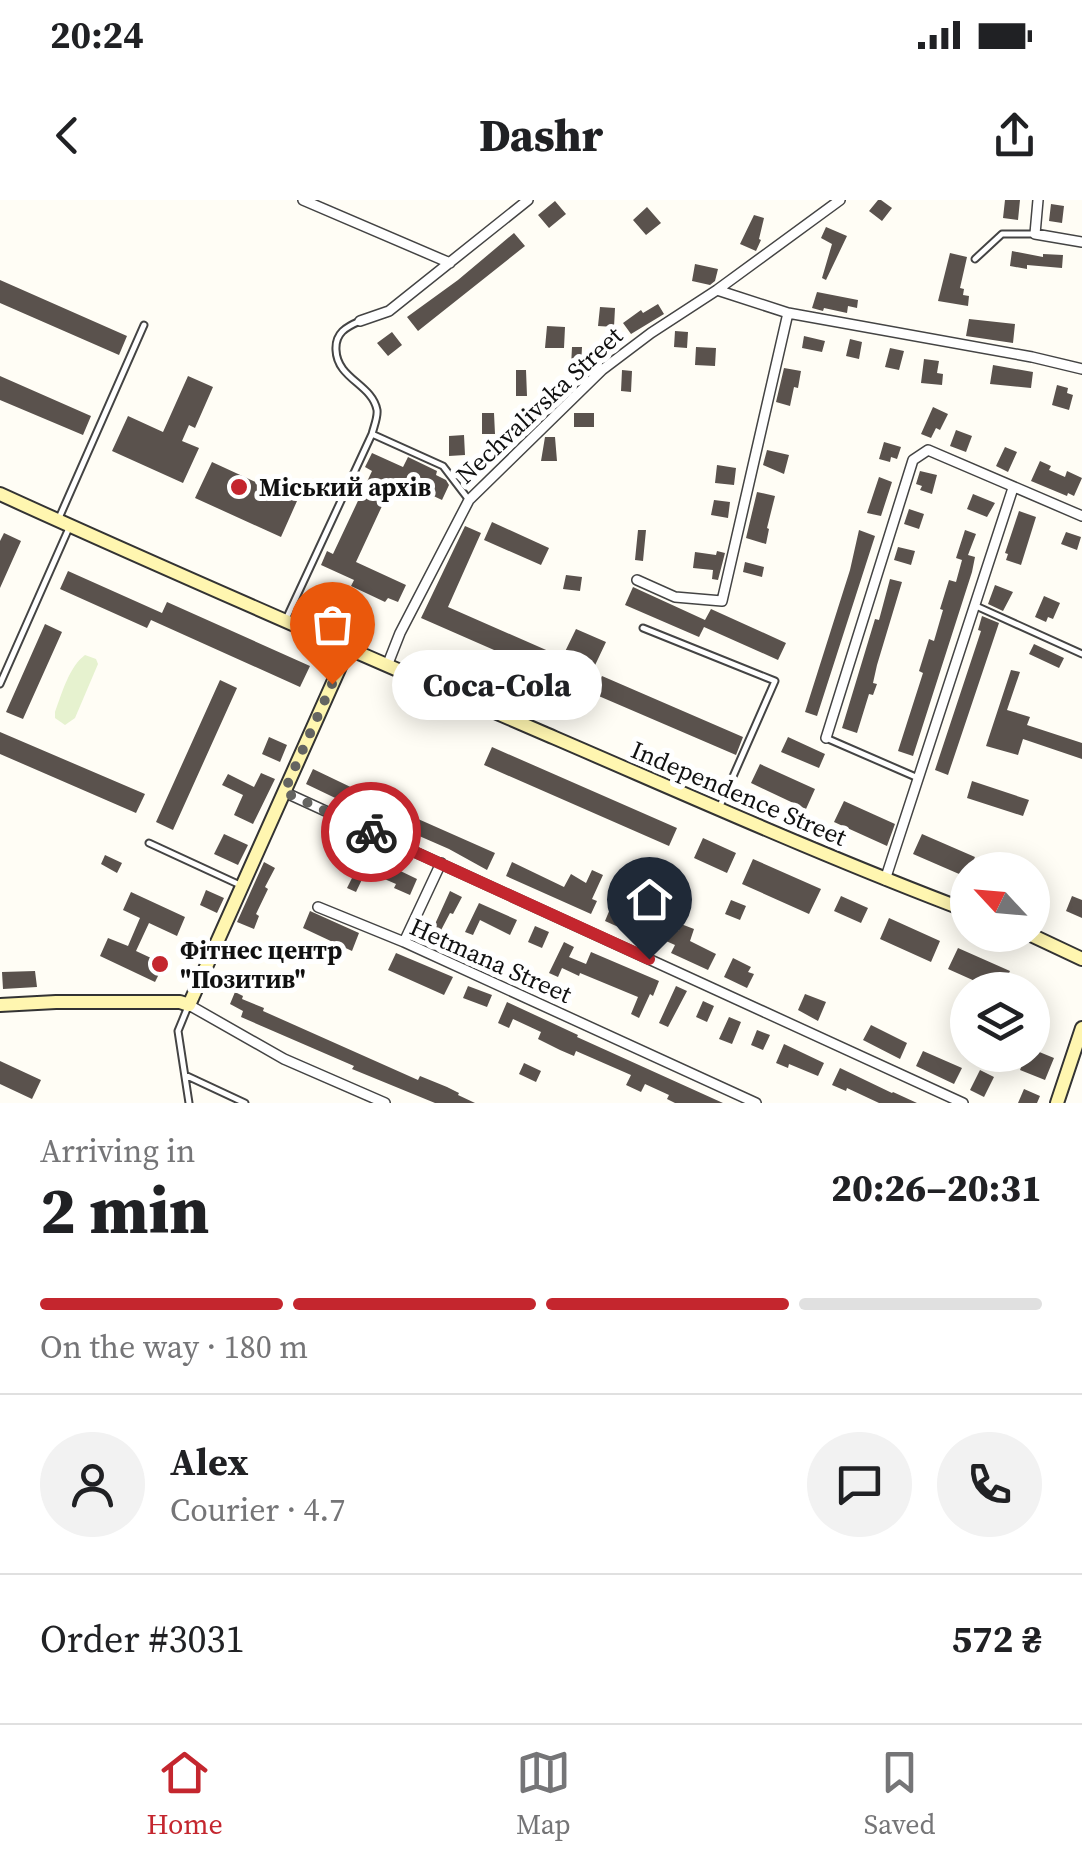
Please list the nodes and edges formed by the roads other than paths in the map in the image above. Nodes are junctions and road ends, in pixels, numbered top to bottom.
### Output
1 (303, 200) edge
2 (528, 200) edge
3 (840, 200) edge
4 (1038, 200) edge
5 (1034, 234) junction
6 (1082, 242) edge
7 (975, 258) dead end
8 (450, 263) junction
9 (717, 290) junction
10 (788, 312) junction
11 (360, 321) joint
12 (144, 325) dead end
13 (1082, 369) edge
14 (372, 434) junction
15 (1013, 488) junction
16 (0, 494) edge
17 (469, 500) junction
18 (1082, 516) edge
19 (64, 523) junction
20 (637, 580) dead end
21 (976, 606) junction
22 (286, 620) junction
23 (644, 628) dead end
24 (348, 649) junction
25 (1082, 654) edge
26 (387, 666) junction
27 (0, 684) edge
28 (826, 738) joint
29 (918, 778) junction
30 (284, 792) junction
31 (719, 809) junction
32 (149, 842) dead end
33 (440, 863) junction
34 (885, 880) junction
35 (240, 885) junction
36 (950, 904) edge
37 (318, 907) dead end
38 (404, 942) junction
39 (1050, 944) edge
40 (1082, 959) edge
41 (0, 1005) edge
42 (188, 1005) junction
43 (1081, 1033) edge
44 (185, 1075) junction
45 (189, 1103) edge
46 (245, 1103) edge
47 (385, 1103) edge
48 (756, 1103) edge
49 (962, 1103) edge
50 (1057, 1103) edge

1 - 8 street
2 - 8 street
3 - 9 street, Nechvalivska Street
4 - 5 street
5 - 6 street
5 - 7 lane
8 - 11 street
9 - 10 street
9 - 17 street, Nechvalivska Street
10 - 13 street
10 - 20 street
11 - 14 lane
12 - 19 lane
14 - 17 lane
14 - 22 lane
15 - 18 street
15 - 21 street
15 - 28 street
16 - 19 street, Independence Street
17 - 26 street, Nechvalivska Street
19 - 22 street, Independence Street
19 - 27 lane
21 - 25 lane
21 - 29 street
22 - 24 street, Independence Street
23 - 31 lane
24 - 26 street, Independence Street
24 - 30 street
26 - 31 street, Independence Street
28 - 29 lane
29 - 34 street
30 - 33 street
30 - 35 street
31 - 34 street, Independence Street
32 - 35 lane
33 - 38 street
33 - 49 street
34 - 36 street, Independence Street
35 - 42 street
37 - 38 street, Hetmana Street
38 - 48 street, Hetmana Street
39 - 40 street
41 - 42 street
42 - 44 lane
42 - 47 street
43 - 50 street
44 - 45 lane
44 - 46 lane

